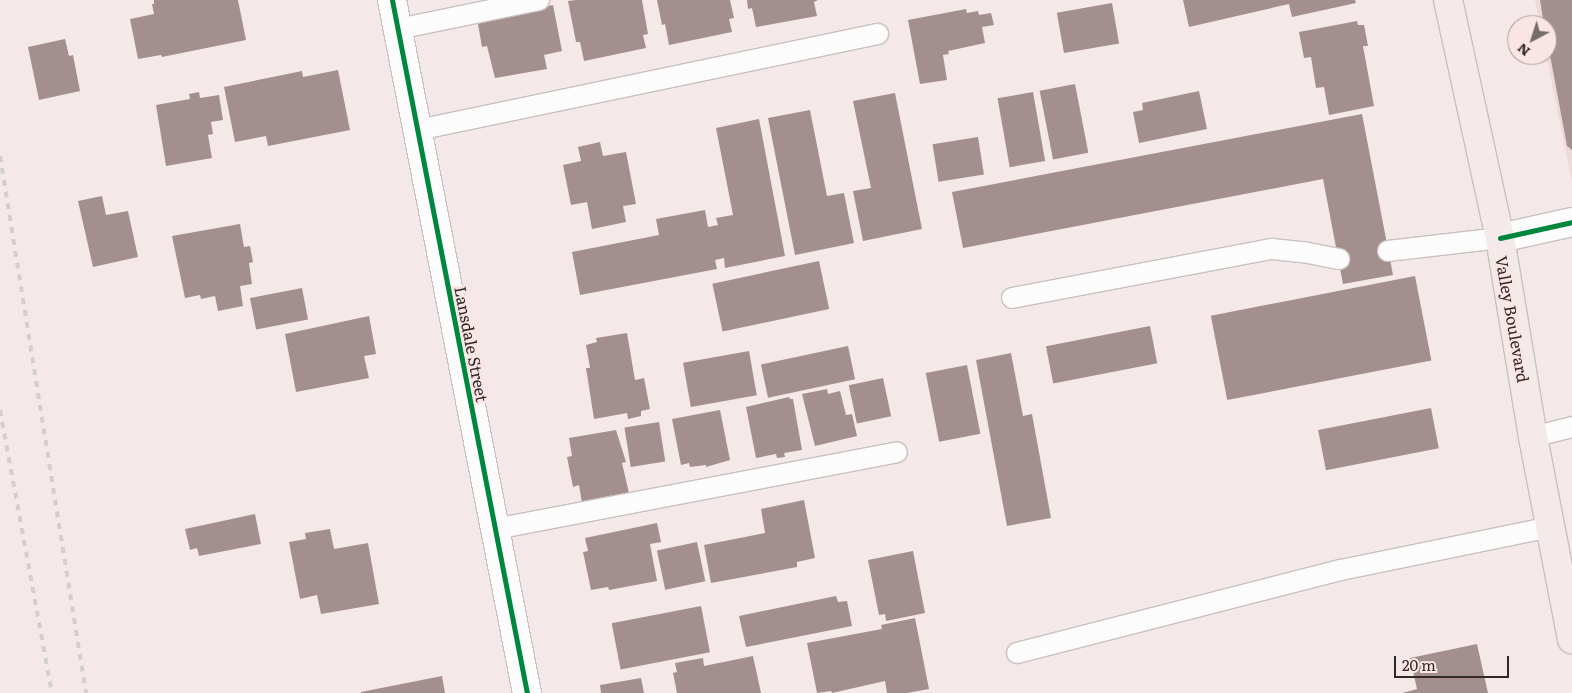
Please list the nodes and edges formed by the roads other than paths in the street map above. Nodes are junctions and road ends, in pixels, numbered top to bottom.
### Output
1 (392, 0) edge
2 (539, 0) edge
3 (1448, 0) edge
4 (398, 29) junction
5 (878, 34) dead end
6 (418, 130) junction
7 (1572, 222) edge
8 (1500, 238) junction
9 (1388, 251) dead end
10 (1339, 259) dead end
11 (1012, 298) dead end
12 (1572, 427) edge
13 (1534, 437) junction
14 (898, 452) dead end
15 (1551, 527) junction
16 (495, 529) junction
17 (1568, 593) edge
18 (1572, 638) edge
19 (1017, 653) dead end
20 (527, 693) edge

1 - 4 street, Lansdale Street
2 - 4 lane
3 - 8 main road, Valley Boulevard
4 - 6 street, Lansdale Street
5 - 6 lane
6 - 16 street, Lansdale Street
7 - 8 street
8 - 9 lane
8 - 13 main road, Valley Boulevard
10 - 11 lane
12 - 13 lane
13 - 15 main road, Valley Boulevard
14 - 16 lane
15 - 17 main road, Valley Boulevard
15 - 19 lane
16 - 20 street, Lansdale Street
17 - 18 main road, Valley Boulevard

